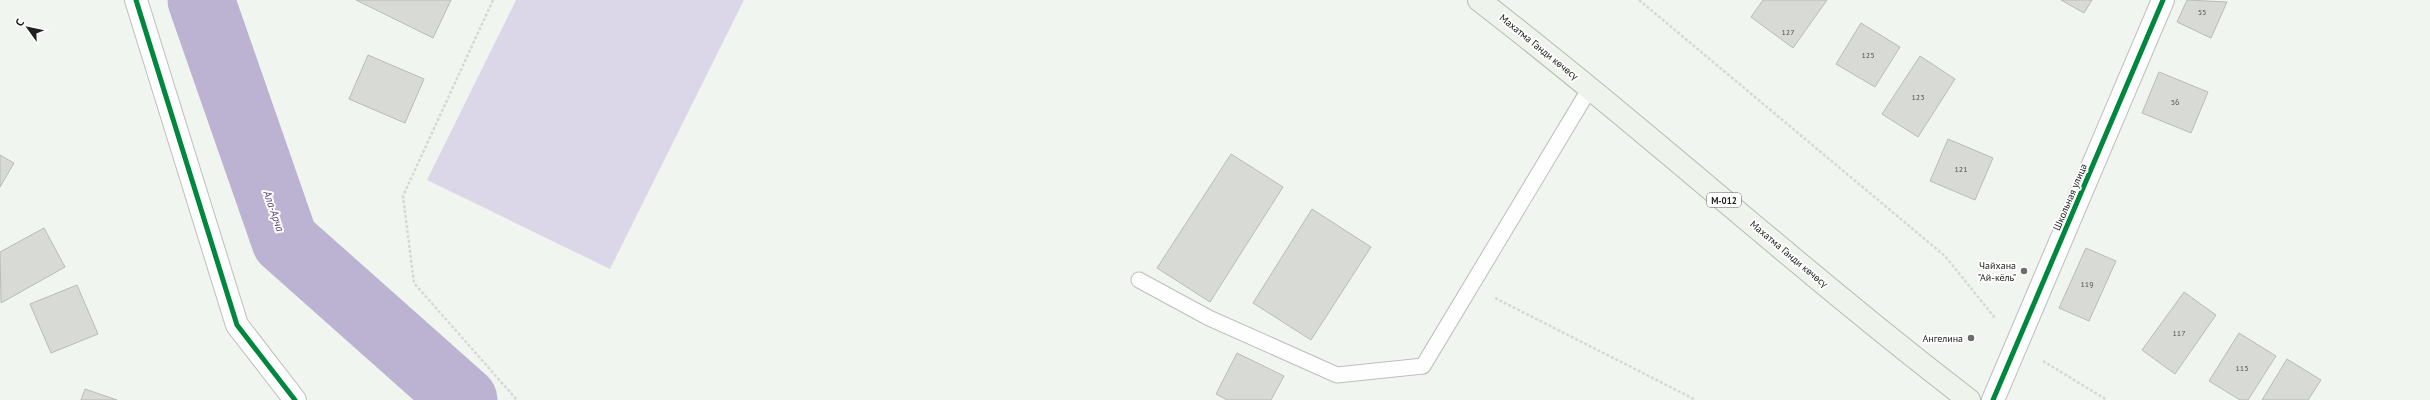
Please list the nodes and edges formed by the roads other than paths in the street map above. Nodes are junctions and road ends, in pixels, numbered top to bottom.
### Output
1 (136, 0) edge
2 (1480, 0) edge
3 (2162, 0) edge
4 (1590, 88) junction
5 (1139, 280) dead end
6 (295, 400) edge
7 (1970, 400) edge
8 (1993, 400) edge

1 - 6 street
2 - 4 main road, Махатма Ганди көчөсү / М-012
3 - 8 street, Школьная улица
4 - 5 lane
4 - 7 main road, Махатма Ганди көчөсү / М-012

